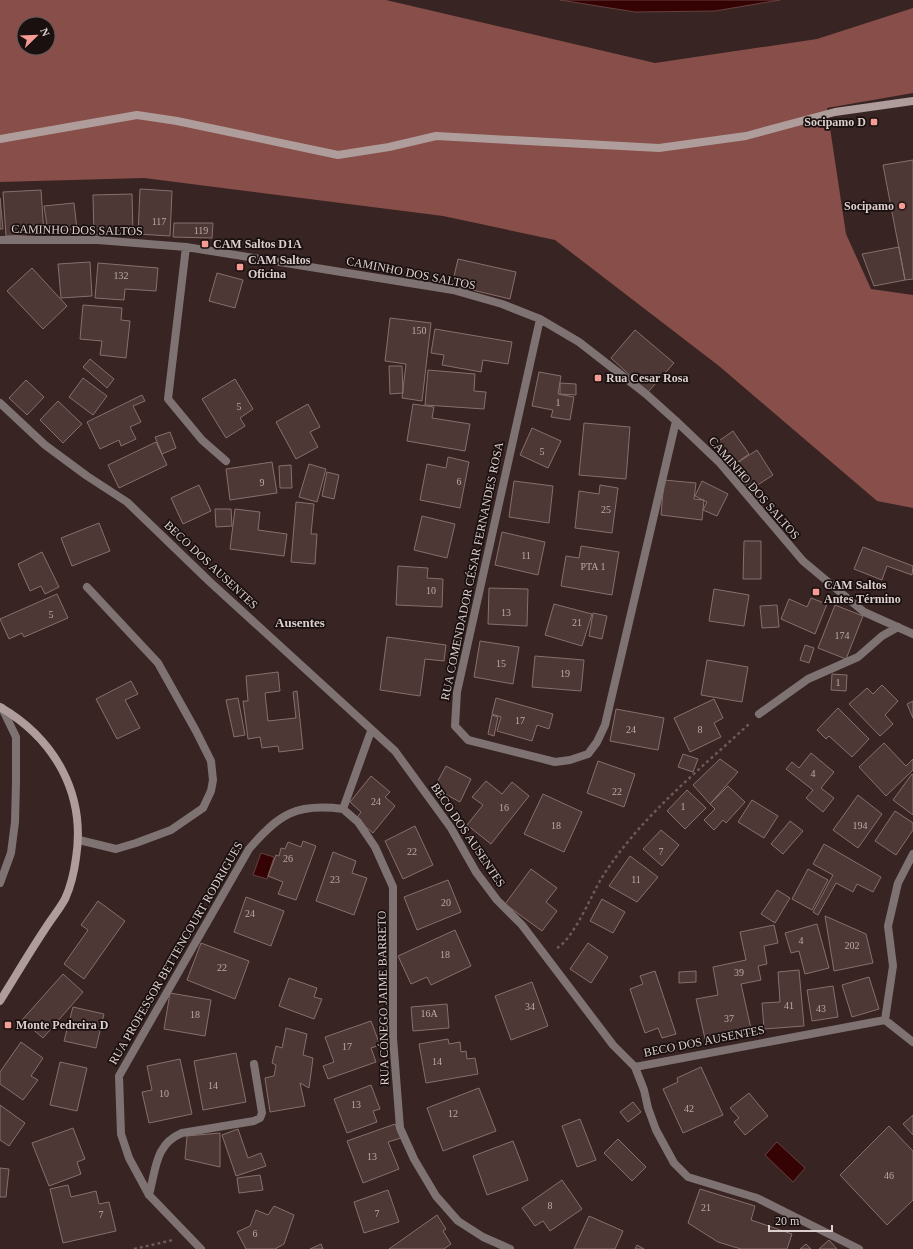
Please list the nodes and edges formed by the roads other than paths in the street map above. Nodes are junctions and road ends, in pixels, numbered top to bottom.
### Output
1 (913, 101) edge
2 (0, 138) edge
3 (0, 240) edge
4 (186, 247) junction
5 (540, 319) junction
6 (0, 403) edge
7 (676, 421) junction
8 (226, 461) dead end
9 (87, 587) dead end
10 (898, 627) junction
11 (913, 634) edge
12 (1, 707) edge
13 (760, 714) road end
14 (372, 731) junction
15 (343, 809) junction
16 (79, 840) junction
17 (913, 854) edge
18 (0, 883) edge
19 (0, 1001) edge
20 (885, 1020) junction
21 (913, 1042) edge
22 (254, 1064) dead end
23 (635, 1067) junction
24 (150, 1195) junction
25 (201, 1249) edge
26 (510, 1249) edge
27 (859, 1249) edge

1 - 2 main road
3 - 4 street, CAMINHO DOS SALTOS
4 - 5 street, CAMINHO DOS SALTOS
4 - 8 street
5 - 7 street, CAMINHO DOS SALTOS
5 - 7 street, RUA COMENDADOR CÉSAR FERNANDES ROSA
6 - 14 street, BECO DOS AUSENTES
7 - 10 street, CAMINHO DOS SALTOS
9 - 16 street
10 - 11 street, CAMINHO DOS SALTOS
10 - 13 street
12 - 16 main road
12 - 18 street
14 - 15 street
14 - 23 street, BECO DOS AUSENTES
15 - 24 street, RUA PROFESSOR BETTENCOURT RODRIGUES
15 - 26 street, RUA CÓNEGO JAIME BARRETO
16 - 19 main road
17 - 20 street
20 - 21 street
20 - 23 street, BECO DOS AUSENTES
22 - 24 street
23 - 27 street
24 - 25 street, RUA PROFESSOR BETTENCOURT RODRIGUES

